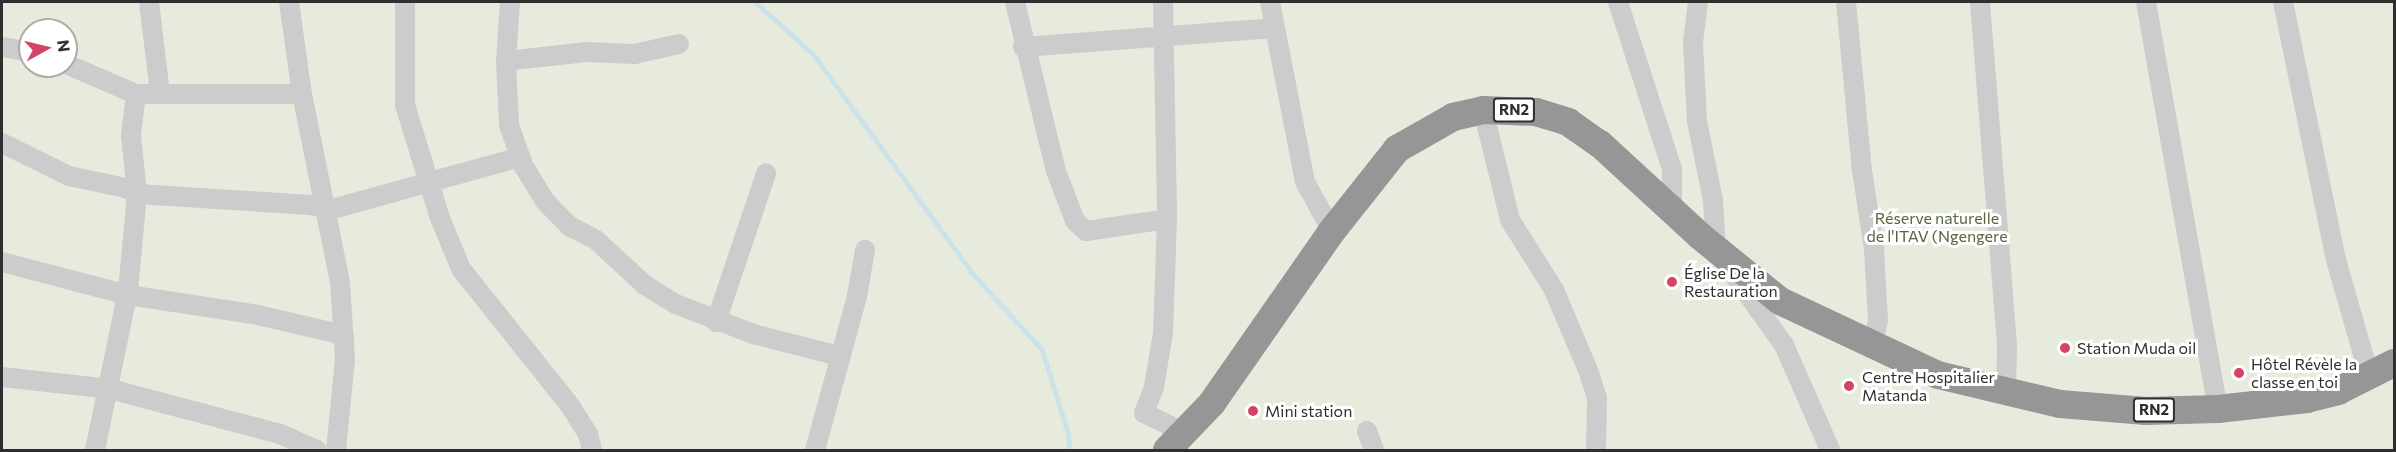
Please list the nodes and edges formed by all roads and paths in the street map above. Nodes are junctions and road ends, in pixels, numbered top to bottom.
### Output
1 (149, 2) edge
2 (288, 2) edge
3 (405, 2) edge
4 (510, 2) edge
5 (1015, 2) edge
6 (1163, 2) edge
7 (1270, 2) edge
8 (1618, 2) edge
9 (1698, 2) edge
10 (1846, 2) edge
11 (1980, 2) edge
12 (2146, 2) edge
13 (2283, 2) edge
14 (1274, 28) junction
15 (1163, 37) junction
16 (679, 44) dead end
17 (2, 47) edge
18 (1023, 47) junction
19 (18, 50) edge
20 (506, 61) junction
21 (78, 69) edge
22 (160, 93) junction
23 (136, 94) junction
24 (302, 94) junction
25 (1483, 110) junction
26 (2, 143) edge
27 (520, 157) junction
28 (766, 173) dead end
29 (428, 182) junction
30 (137, 194) junction
31 (329, 210) junction
32 (1672, 210) junction
33 (1167, 219) junction
34 (1332, 231) junction
35 (865, 250) dead end
36 (1716, 250) junction
37 (2, 262) edge
38 (128, 295) junction
39 (716, 322) junction
40 (344, 335) junction
41 (1873, 346) junction
42 (839, 356) junction
43 (2394, 363) edge
44 (2369, 375) junction
45 (2, 377) edge
46 (110, 389) junction
47 (2006, 393) junction
48 (2218, 410) junction
49 (1366, 431) dead end
50 (1176, 442) edge
51 (95, 450) edge
52 (317, 450) edge
53 (336, 450) edge
54 (592, 450) edge
55 (815, 450) edge
56 (1374, 450) edge
57 (1596, 450) edge
58 (1830, 450) edge

1 - 22 street
2 - 24 street
3 - 29 street
4 - 20 street
5 - 18 street
6 - 15 street
7 - 14 street
8 - 32 street
9 - 36 street
10 - 41 street
11 - 47 street
12 - 48 street
13 - 44 street
14 - 15 street
14 - 34 street
15 - 18 street
15 - 33 street
16 - 20 street
17 - 19 street
18 - 33 street
20 - 27 street
21 - 23 street
22 - 23 street
22 - 24 street
23 - 30 street
24 - 31 street
25 - 32 highway, RN2
25 - 34 highway, RN2
25 - 57 street
26 - 30 street
27 - 29 street
27 - 39 street
28 - 39 street
29 - 31 street
29 - 54 street
30 - 31 street
30 - 38 street
31 - 40 street
32 - 36 highway, RN2
33 - 50 street
34 - 50 highway, RN2
35 - 42 street
36 - 41 highway, RN2
36 - 58 street
37 - 38 street
38 - 40 street
38 - 46 street
39 - 42 street
40 - 53 street
41 - 47 highway, RN2
42 - 55 street
43 - 44 highway, RN2
44 - 48 highway, RN2
45 - 46 street
46 - 51 street
46 - 52 street
47 - 48 highway, RN2
49 - 56 street

